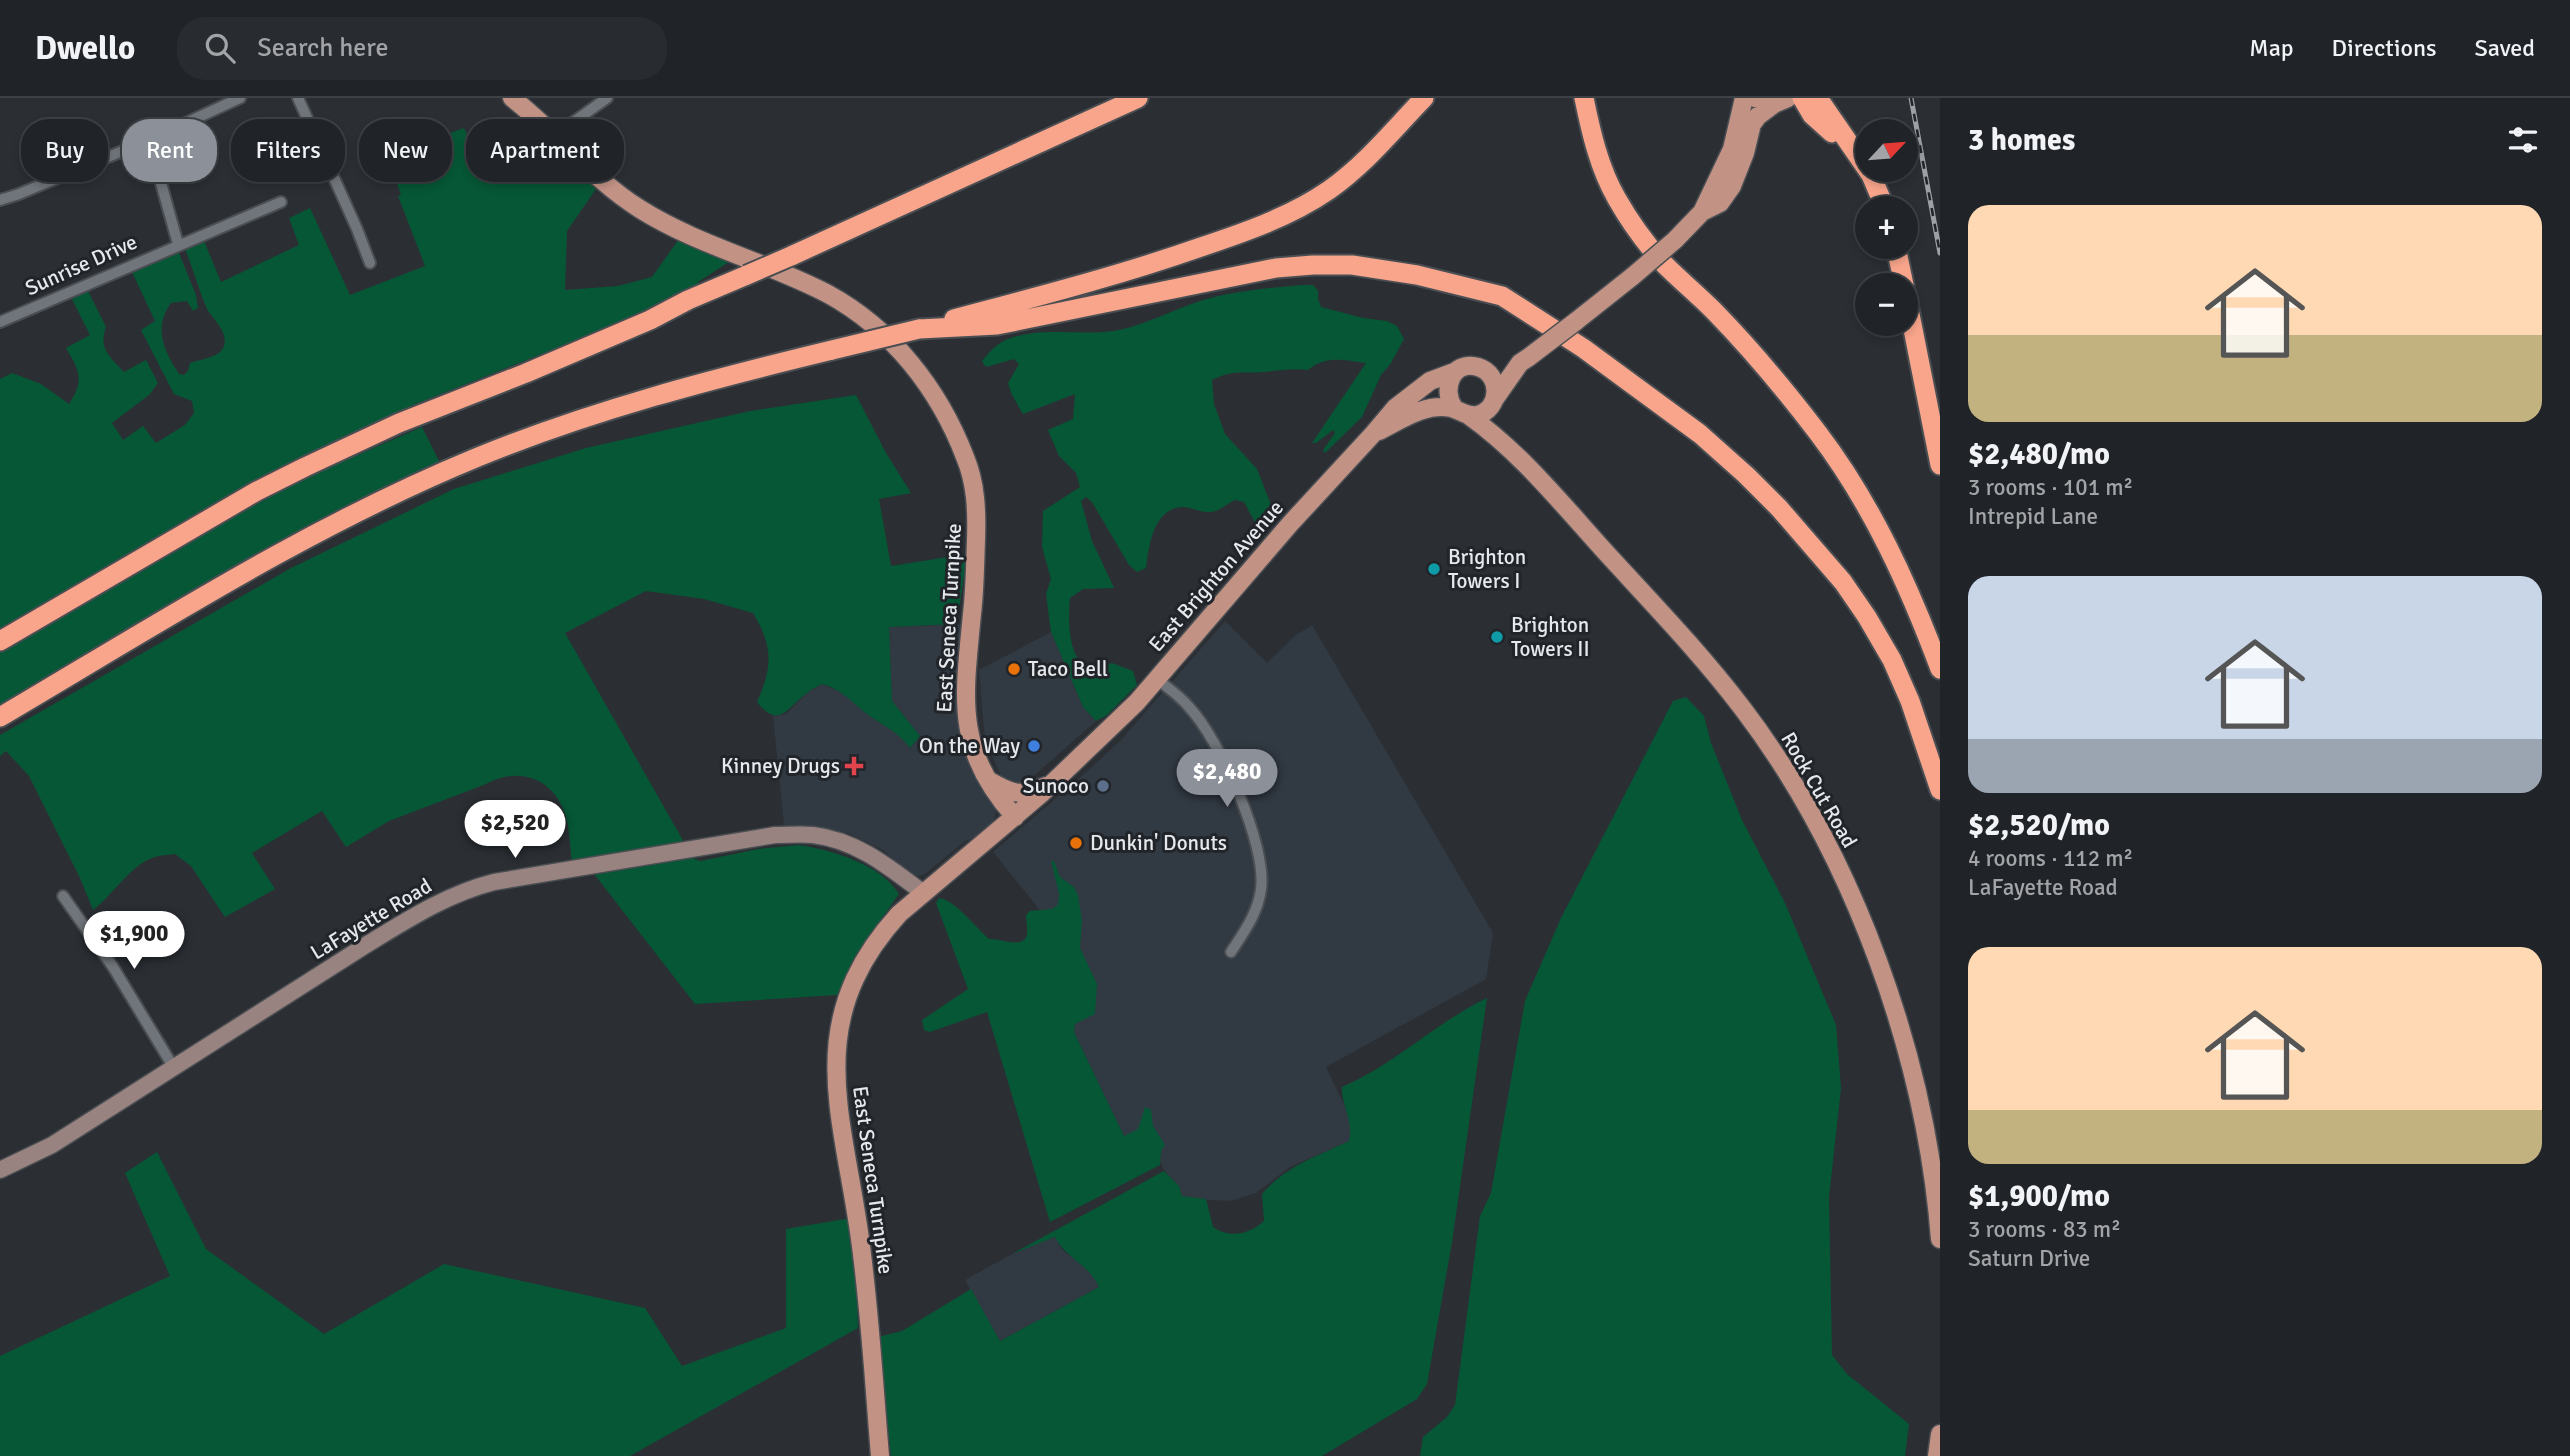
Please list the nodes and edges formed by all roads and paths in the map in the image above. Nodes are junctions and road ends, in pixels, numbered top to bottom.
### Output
1 (240, 98) edge
2 (298, 98) edge
3 (512, 98) edge
4 (607, 98) edge
5 (1120, 98) edge
6 (1138, 98) edge
7 (1424, 98) edge
8 (1584, 98) edge
9 (1737, 98) edge
10 (1744, 98) edge
11 (1755, 98) edge
12 (1802, 98) edge
13 (1818, 98) edge
14 (1781, 101) edge
15 (194, 119) edge
16 (535, 119) edge
17 (578, 119) edge
18 (1740, 120) junction
19 (1848, 143) junction
20 (1031, 146) junction
21 (122, 151) edge
22 (161, 182) edge
23 (605, 182) edge
24 (1880, 196) edge
25 (0, 200) edge
26 (281, 202) dead end
27 (1702, 212) junction
28 (178, 244) junction
29 (370, 263) dead end
30 (0, 322) edge
31 (919, 329) junction
32 (1914, 336) edge
33 (1524, 360) junction
34 (1486, 370) junction
35 (1454, 372) junction
36 (1493, 402) junction
37 (1461, 412) junction
38 (1373, 434) junction
39 (1507, 445) junction
40 (1940, 465) edge
41 (0, 641) edge
42 (1940, 669) edge
43 (1157, 679) junction
44 (0, 717) edge
45 (986, 779) junction
46 (1052, 784) junction
47 (1940, 790) edge
48 (1015, 817) junction
49 (922, 892) junction
50 (63, 896) dead end
51 (1231, 952) dead end
52 (174, 1068) junction
53 (0, 1170) edge
54 (1940, 1239) edge
55 (1940, 1434) edge
56 (880, 1456) edge
57 (1937, 1456) edge

1 - 15 street
2 - 29 street
3 - 16 main road, East Seneca Turnpike
4 - 17 street
5 - 20 highway
6 - 20 highway
7 - 31 highway
8 - 42 highway
9 - 18 main road
10 - 18 main road
11 - 14 main road
12 - 19 highway
13 - 19 highway
14 - 27 main road
18 - 27 main road
19 - 24 highway
20 - 41 highway, bridge
21 - 25 street
22 - 28 street
23 - 45 main road, East Seneca Turnpike
26 - 28 street, Sunrise Drive
27 - 33 main road, bridge
28 - 30 street, Sunrise Drive
31 - 44 highway, bridge
31 - 47 highway
32 - 40 highway
33 - 34 main road
33 - 36 main road
34 - 35 main road
34 - 36 main road
35 - 37 main road
35 - 38 main road, East Brighton Avenue
36 - 37 main road
36 - 39 main road, Rock Cut Road
37 - 38 main road
37 - 39 main road, Rock Cut Road
38 - 43 main road, East Brighton Avenue
39 - 54 main road, Rock Cut Road
43 - 46 main road, East Brighton Avenue
43 - 51 street
45 - 46 main road
45 - 48 main road, East Seneca Turnpike
46 - 48 main road, East Brighton Avenue
48 - 49 main road, East Seneca Turnpike
49 - 52 street, LaFayette Road
49 - 56 main road, East Seneca Turnpike
50 - 52 street
52 - 53 street, LaFayette Road
55 - 57 main road

